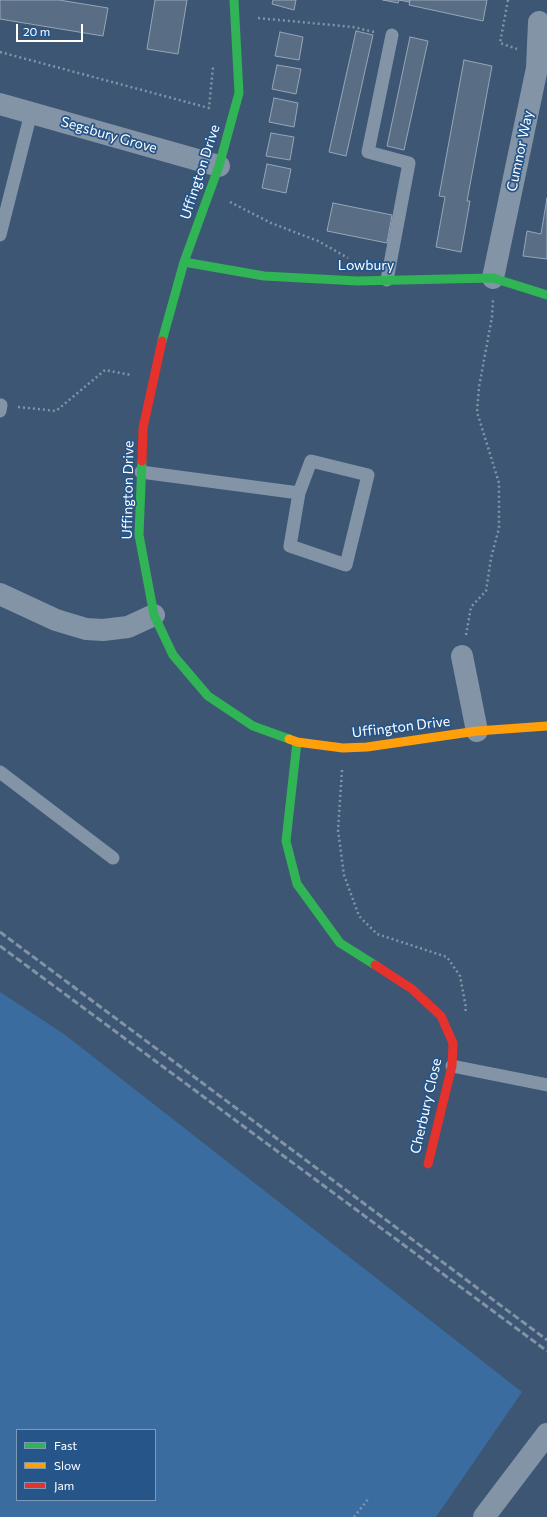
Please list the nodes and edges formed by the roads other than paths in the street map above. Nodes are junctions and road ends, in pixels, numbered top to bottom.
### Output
1 (234, 0) edge
2 (539, 22) dead end
3 (392, 35) road end
4 (0, 104) edge
5 (31, 112) junction
6 (219, 166) junction
7 (0, 235) edge
8 (184, 262) junction
9 (493, 278) junction
10 (387, 280) junction
11 (547, 295) edge
12 (141, 472) junction
13 (299, 493) junction
14 (0, 594) edge
15 (154, 615) junction
16 (462, 656) road end
17 (547, 726) edge
18 (477, 731) junction
19 (297, 742) junction
20 (0, 772) edge
21 (113, 858) dead end
22 (452, 1066) junction
23 (547, 1085) edge
24 (428, 1164) dead end
25 (547, 1434) edge
26 (484, 1517) edge

1 - 6 street, Uffington Drive
2 - 9 street, Cumnor Way
3 - 10 lane
4 - 5 street, Segsbury Grove
5 - 6 street, Segsbury Grove
5 - 7 lane
6 - 8 street, Uffington Drive
8 - 10 street, Lowbury
8 - 12 street, Uffington Drive
9 - 10 street, Lowbury
9 - 11 street, Lowbury
12 - 13 lane
12 - 15 street, Uffington Drive
13 - 13 lane
14 - 15 street
15 - 19 street, Uffington Drive
16 - 18 street
17 - 18 street, Uffington Drive
18 - 19 street, Uffington Drive
19 - 22 street, Cherbury Close
20 - 21 lane
22 - 23 lane
22 - 24 street, Cherbury Close
25 - 26 street

